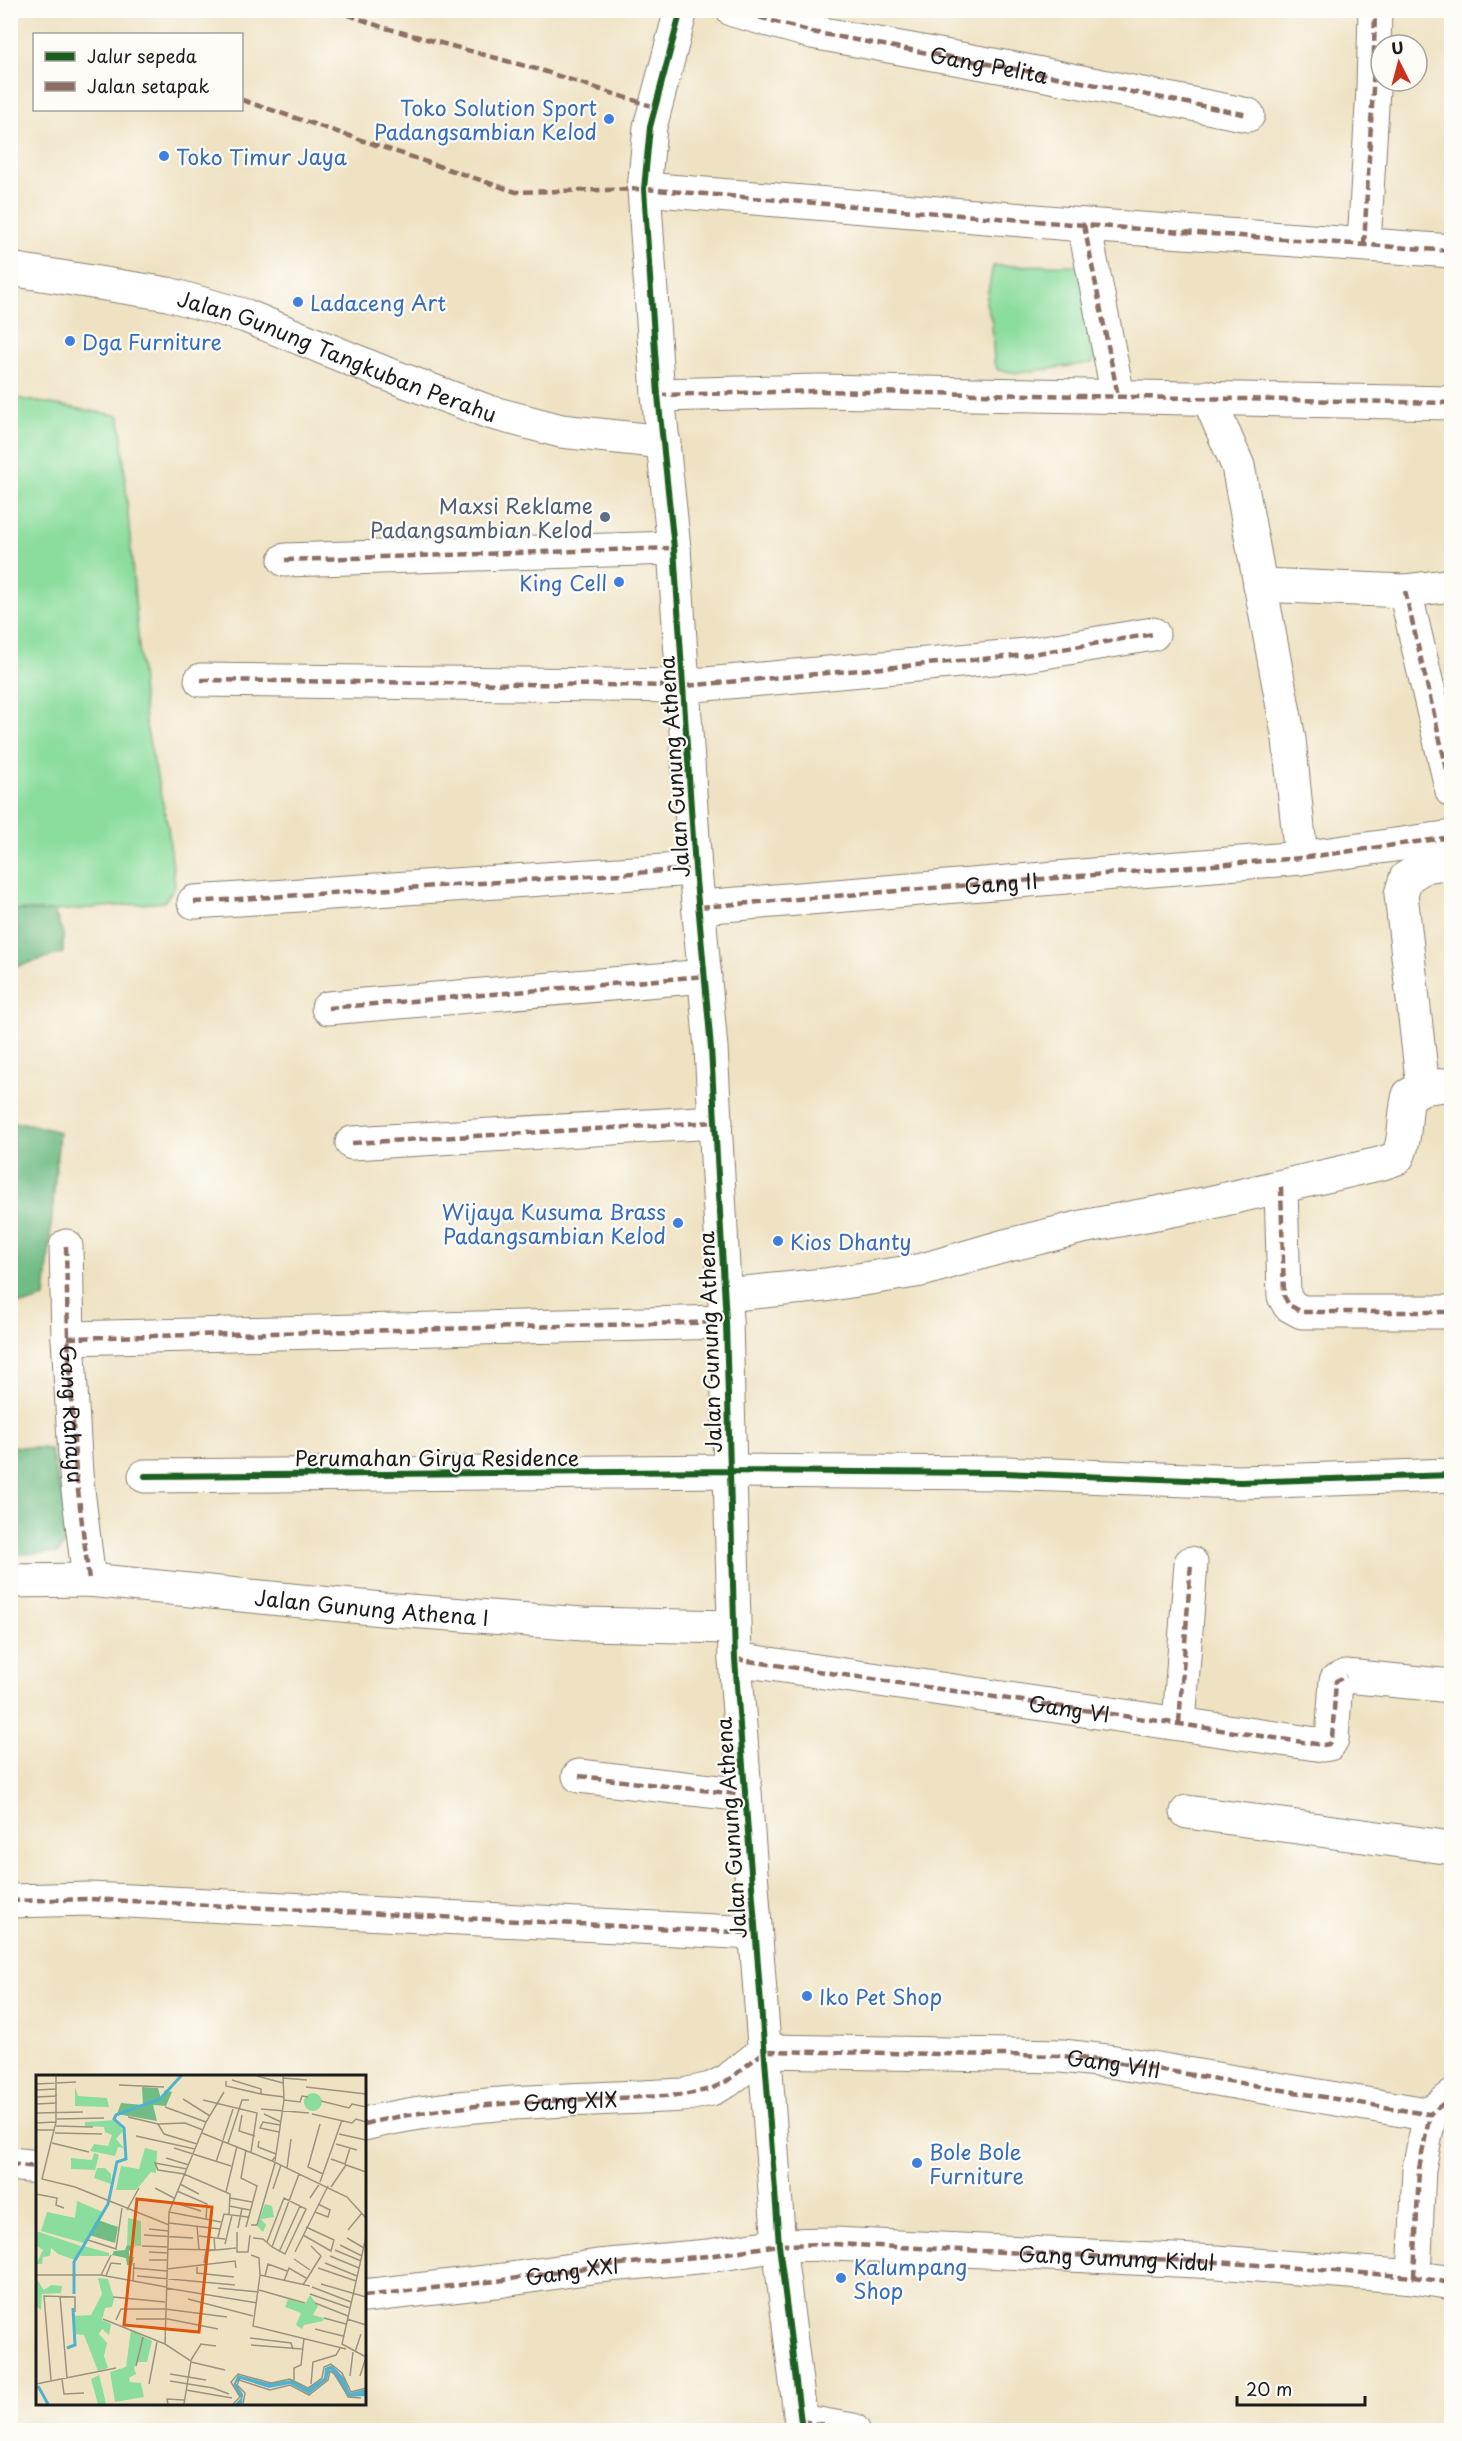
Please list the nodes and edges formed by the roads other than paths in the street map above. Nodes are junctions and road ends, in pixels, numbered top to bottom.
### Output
1 (681, 10) edge
2 (733, 10) edge
3 (1375, 10) edge
4 (1248, 115) dead end
5 (644, 189) junction
6 (1084, 225) junction
7 (1364, 244) junction
8 (1452, 251) edge
9 (10, 269) edge
10 (658, 395) junction
11 (1118, 396) junction
12 (1208, 397) junction
13 (1452, 403) edge
14 (664, 442) junction
15 (674, 548) junction
16 (285, 560) dead end
17 (1260, 585) junction
18 (1452, 585) edge
19 (1405, 591) junction
20 (1153, 634) dead end
21 (201, 680) dead end
22 (684, 686) junction
23 (1452, 791) edge
24 (1452, 837) edge
25 (1301, 858) junction
26 (1452, 862) edge
27 (695, 869) junction
28 (194, 902) dead end
29 (700, 907) junction
30 (705, 976) junction
31 (328, 1008) dead end
32 (1437, 1086) edge
33 (716, 1122) junction
34 (352, 1143) dead end
35 (1281, 1187) junction
36 (66, 1246) dead end
37 (725, 1309) junction
38 (1452, 1312) edge
39 (68, 1338) junction
40 (730, 1472) junction
41 (1452, 1475) edge
42 (145, 1476) dead end
43 (1191, 1563) dead end
44 (90, 1580) junction
45 (10, 1581) edge
46 (734, 1643) junction
47 (1452, 1686) edge
48 (1179, 1723) junction
49 (579, 1776) dead end
50 (745, 1795) junction
51 (1187, 1812) dead end
52 (1452, 1848) edge
53 (10, 1901) edge
54 (754, 1933) junction
55 (765, 2051) junction
56 (1441, 2105) edge
57 (366, 2124) edge
58 (10, 2164) edge
59 (36, 2167) edge
60 (779, 2245) junction
61 (1414, 2277) junction
62 (1452, 2283) edge
63 (366, 2296) edge
64 (801, 2426) edge
65 (853, 2430) edge

1 - 5 street
2 - 4 street, Gang Pelita
3 - 7 street
5 - 6 street
5 - 10 street
6 - 7 street
6 - 11 street
7 - 8 street
9 - 14 street, Jalan Gunung Tangkuban Perahu
10 - 11 street
10 - 14 street, Jalan Gunung Athena
11 - 12 street
12 - 13 street
12 - 17 street
14 - 15 street, Jalan Gunung Athena
15 - 16 street
15 - 22 street, Jalan Gunung Athena
17 - 19 street
17 - 25 street
18 - 19 street
19 - 23 street
20 - 22 street
21 - 22 street
22 - 27 street, Jalan Gunung Athena
24 - 25 street, Gang II
25 - 29 street, Gang II
26 - 32 street
27 - 28 street
27 - 29 street, Jalan Gunung Athena
29 - 30 street, Jalan Gunung Athena
30 - 31 street
30 - 33 street, Jalan Gunung Athena
32 - 35 street
33 - 34 street
33 - 37 street, Jalan Gunung Athena
35 - 37 street
35 - 38 street
36 - 39 street, Gang Rahayu
37 - 39 street
37 - 40 street, Jalan Gunung Athena
39 - 44 street, Gang Rahayu
40 - 41 street, Perumahan Girya Residence
40 - 42 street, Perumahan Girya Residence
40 - 46 street, Jalan Gunung Athena
43 - 48 street
44 - 45 street, Jalan Gunung Athena I
44 - 46 street, Jalan Gunung Athena I
46 - 48 street, Gang VI
46 - 50 street, Jalan Gunung Athena
47 - 48 street, Gang VI
49 - 50 street
50 - 54 street, Jalan Gunung Athena
51 - 52 street
53 - 54 street
54 - 55 street, Jalan Gunung Athena
55 - 56 street, Gang VIII
55 - 57 street, Gang XIX
55 - 60 street, Jalan Gunung Athena
56 - 61 street
58 - 59 street
60 - 61 street, Gang Gunung Kidul
60 - 63 street, Gang XXI
60 - 64 street, Jalan Gunung Athena
61 - 62 street, Gang Gunung Kidul
64 - 65 street

